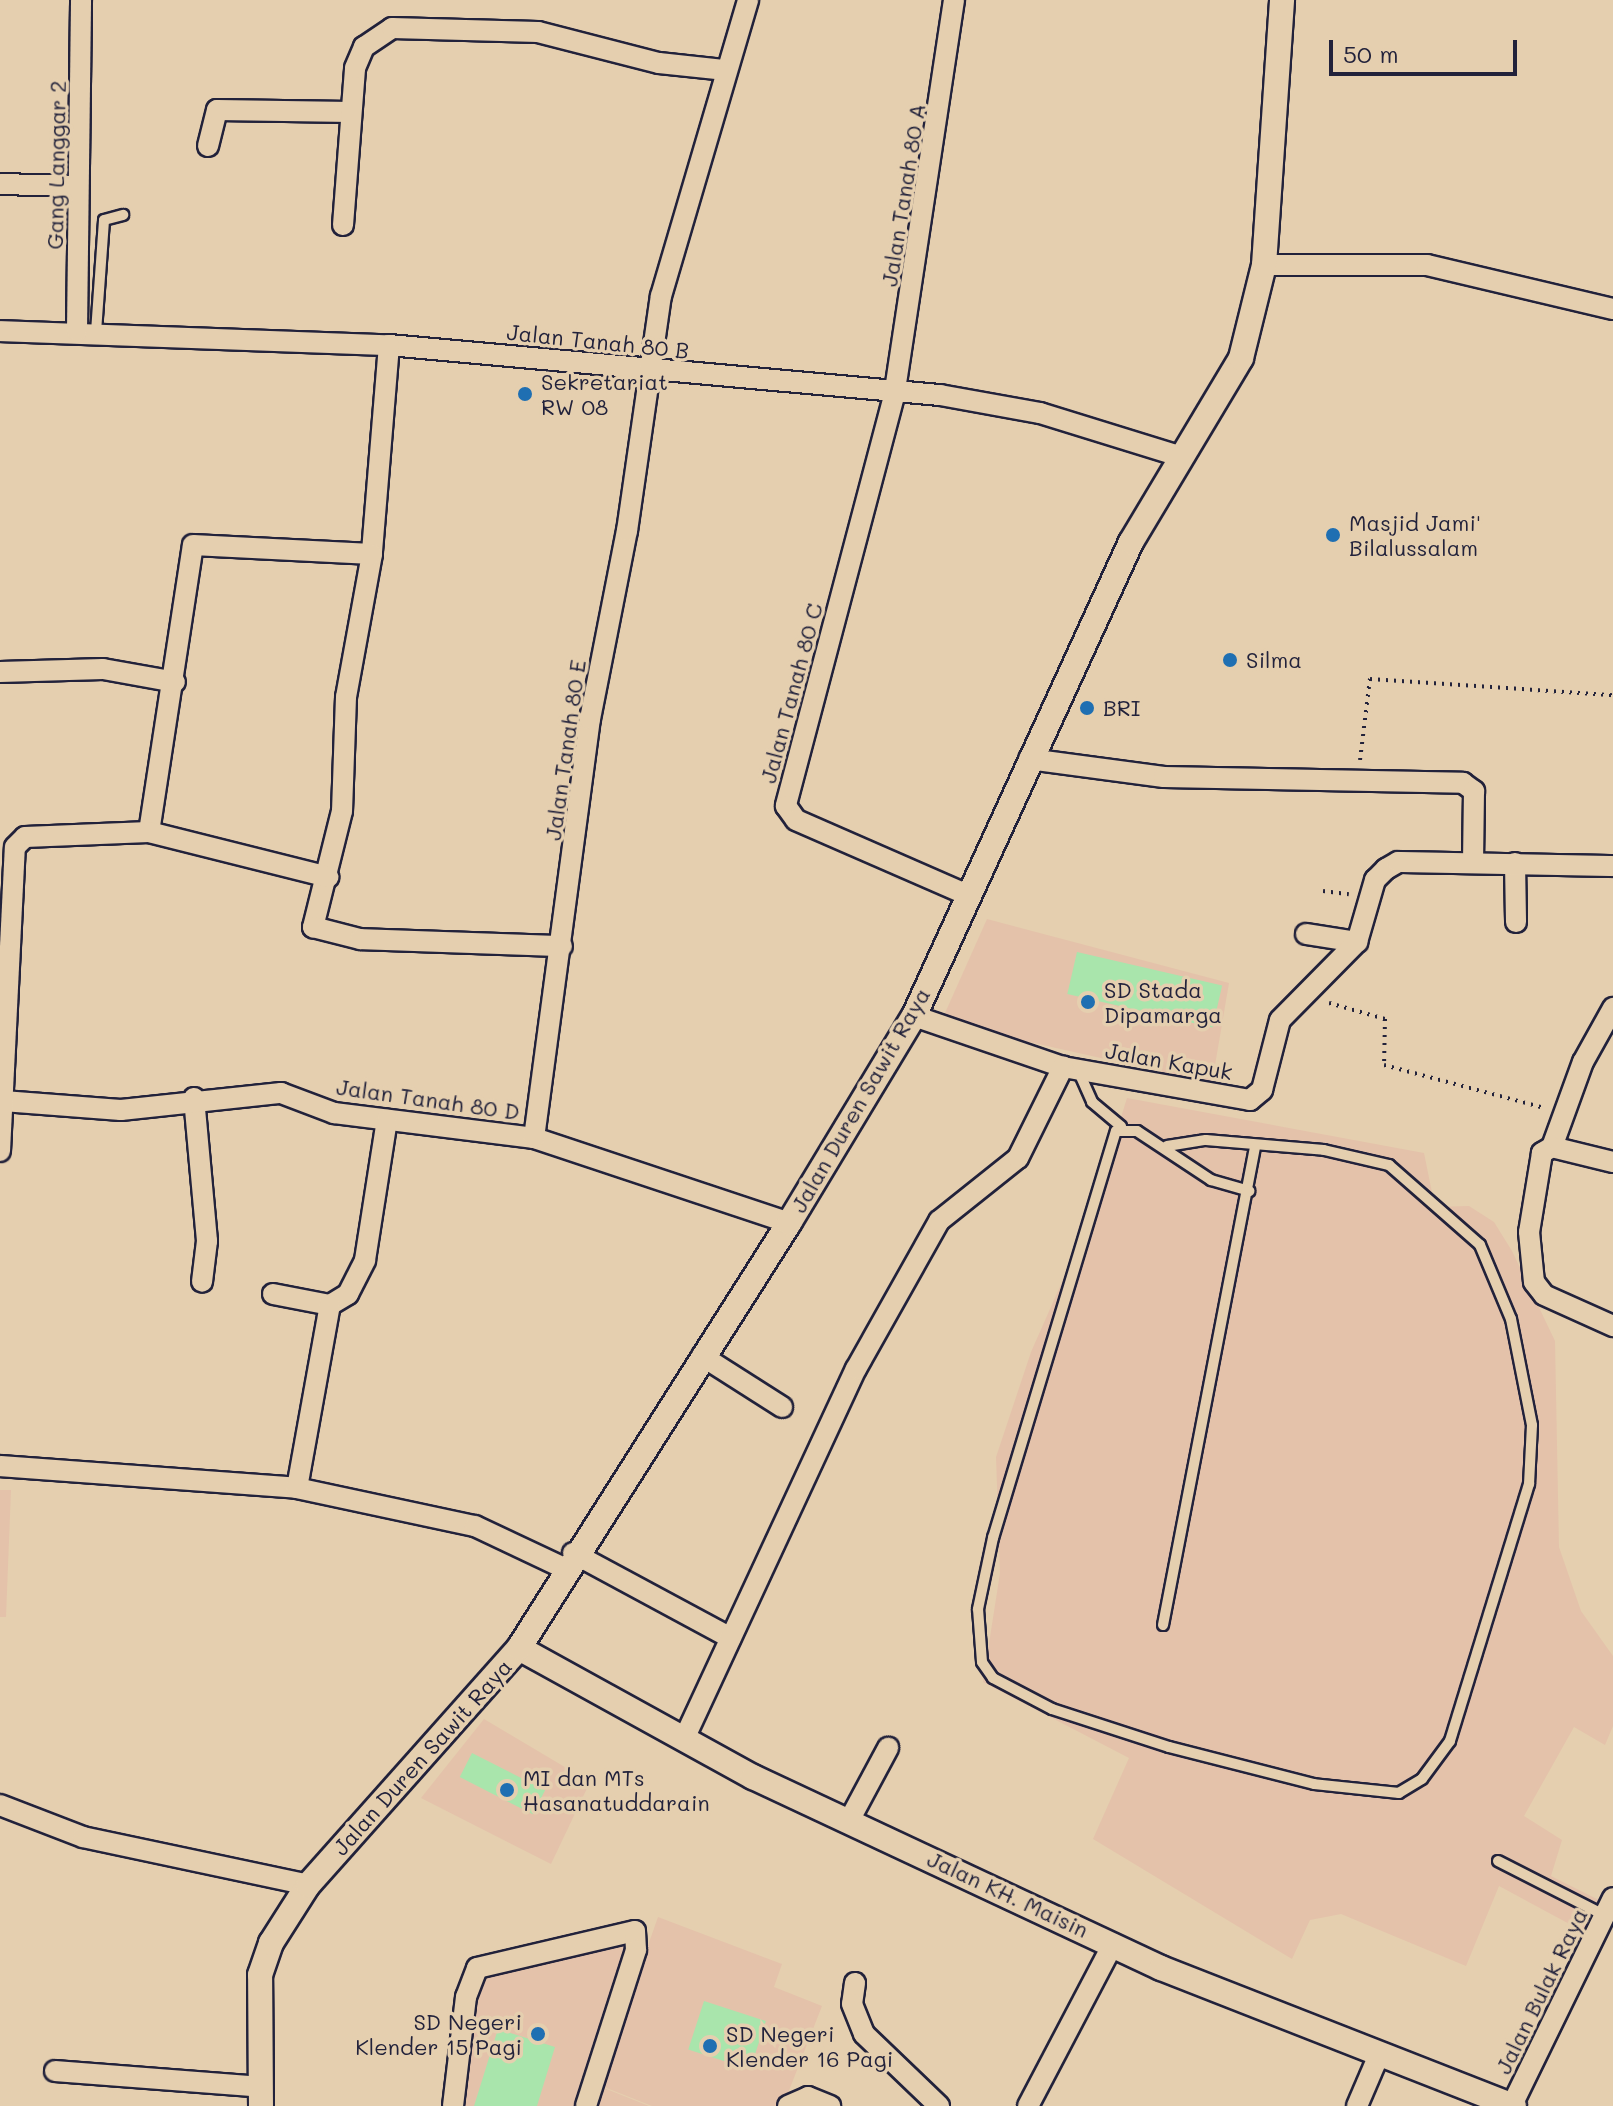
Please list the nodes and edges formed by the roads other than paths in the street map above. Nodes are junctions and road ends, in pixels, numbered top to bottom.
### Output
1 (81, 0) edge
2 (748, 0) edge
3 (954, 0) edge
4 (1282, 0) edge
5 (724, 70) junction
6 (351, 112) junction
7 (208, 146) dead end
8 (0, 184) edge
9 (76, 186) junction
10 (123, 215) dead end
11 (343, 225) dead end
12 (1264, 265) junction
13 (1613, 309) edge
14 (0, 331) edge
15 (86, 331) junction
16 (389, 345) junction
17 (647, 369) junction
18 (894, 396) junction
19 (1182, 457) junction
20 (372, 554) junction
21 (0, 672) edge
22 (175, 682) junction
23 (1029, 759) junction
24 (149, 832) junction
25 (8, 845) edge
26 (1473, 863) junction
27 (1515, 863) junction
28 (1613, 866) edge
29 (328, 877) junction
30 (965, 894) junction
31 (1516, 922) dead end
32 (1306, 934) dead end
33 (1357, 942) junction
34 (562, 946) junction
35 (1613, 1008) edge
36 (914, 1016) junction
37 (1070, 1068) junction
38 (194, 1098) junction
39 (3, 1101) junction
40 (387, 1120) junction
41 (1121, 1126) junction
42 (534, 1138) junction
43 (1167, 1146) junction
44 (1255, 1146) junction
45 (1552, 1147) junction
46 (0, 1151) edge
47 (1613, 1162) edge
48 (1249, 1191) junction
49 (789, 1223) junction
50 (202, 1282) dead end
51 (273, 1294) dead end
52 (330, 1305) junction
53 (1613, 1326) edge
54 (702, 1356) junction
55 (782, 1407) dead end
56 (0, 1466) edge
57 (297, 1488) junction
58 (569, 1561) junction
59 (1163, 1625) dead end
60 (731, 1638) junction
61 (519, 1648) junction
62 (684, 1739) junction
63 (888, 1748) dead end
64 (0, 1805) edge
65 (850, 1819) junction
66 (1498, 1861) dead end
67 (308, 1885) junction
68 (1609, 1906) edge
69 (1113, 1944) junction
70 (855, 1983) dead end
71 (1378, 2057) junction
72 (55, 2071) dead end
73 (261, 2096) edge
74 (1479, 2099) edge
75 (453, 2106) edge
76 (586, 2106) edge
77 (788, 2106) edge
78 (830, 2106) edge
79 (939, 2106) edge
80 (1028, 2106) edge
81 (1357, 2106) edge
82 (1513, 2106) edge

1 - 9 street, Gang Langgar 2
2 - 5 street, Jalan Tanah 80 E
3 - 18 street, Jalan Tanah 80 A
4 - 12 street, Jalan Duren Sawit Raya
5 - 6 street
5 - 17 street, Jalan Tanah 80 E
6 - 7 street
6 - 11 street
8 - 9 street
9 - 15 street, Gang Langgar 2
10 - 15 lane
12 - 13 street
12 - 19 street, Jalan Duren Sawit Raya
14 - 15 street, Jalan Tanah 80 B
15 - 16 street, Jalan Tanah 80 B
16 - 17 street, Jalan Tanah 80 B
16 - 20 street
17 - 18 street, Jalan Tanah 80 B
17 - 34 street, Jalan Tanah 80 E
18 - 19 street, Jalan Tanah 80 B
18 - 30 street, Jalan Tanah 80 C
19 - 23 street, Jalan Duren Sawit Raya
20 - 22 street
20 - 29 street
21 - 22 street
22 - 24 street
23 - 26 street
23 - 30 street, Jalan Duren Sawit Raya
24 - 25 street
24 - 29 street
25 - 39 street
26 - 27 street, Jalan Kapuk
26 - 33 street, Jalan Kapuk
27 - 28 street, Jalan Kapuk
27 - 31 street
29 - 34 street
30 - 36 street, Jalan Duren Sawit Raya
32 - 33 street
33 - 37 street, Jalan Kapuk
34 - 42 street, Jalan Tanah 80 E
35 - 45 street
36 - 37 street, Jalan Kapuk
36 - 49 street, Jalan Duren Sawit Raya
37 - 41 lane
37 - 60 street
38 - 39 street, Jalan Tanah 80 D
38 - 40 street, Jalan Tanah 80 D
38 - 50 street
39 - 46 street
40 - 42 street, Jalan Tanah 80 D
40 - 52 street
41 - 43 lane
41 - 44 lane
42 - 49 street, Jalan Tanah 80 D
43 - 44 lane
43 - 48 lane
44 - 48 lane
45 - 47 street
45 - 53 street
48 - 59 lane
49 - 54 street, Jalan Duren Sawit Raya
51 - 52 street
52 - 57 street
54 - 55 street
54 - 58 street, Jalan Duren Sawit Raya
56 - 57 street
57 - 58 street
58 - 60 street
58 - 61 street, Jalan Duren Sawit Raya
60 - 62 street
61 - 62 street, Jalan KH. Maisin
61 - 67 street, Jalan Duren Sawit Raya
62 - 65 street, Jalan KH. Maisin
63 - 65 street
64 - 67 street
65 - 69 street, Jalan KH. Maisin
66 - 68 lane
67 - 73 street, Jalan Duren Sawit Raya
68 - 82 street, Jalan Bulak Raya
69 - 71 street, Jalan KH. Maisin
69 - 80 street
70 - 79 street
71 - 74 street, Jalan KH. Maisin
71 - 81 street
72 - 73 street
74 - 82 street, Jalan KH. Maisin
75 - 76 street
77 - 78 street

